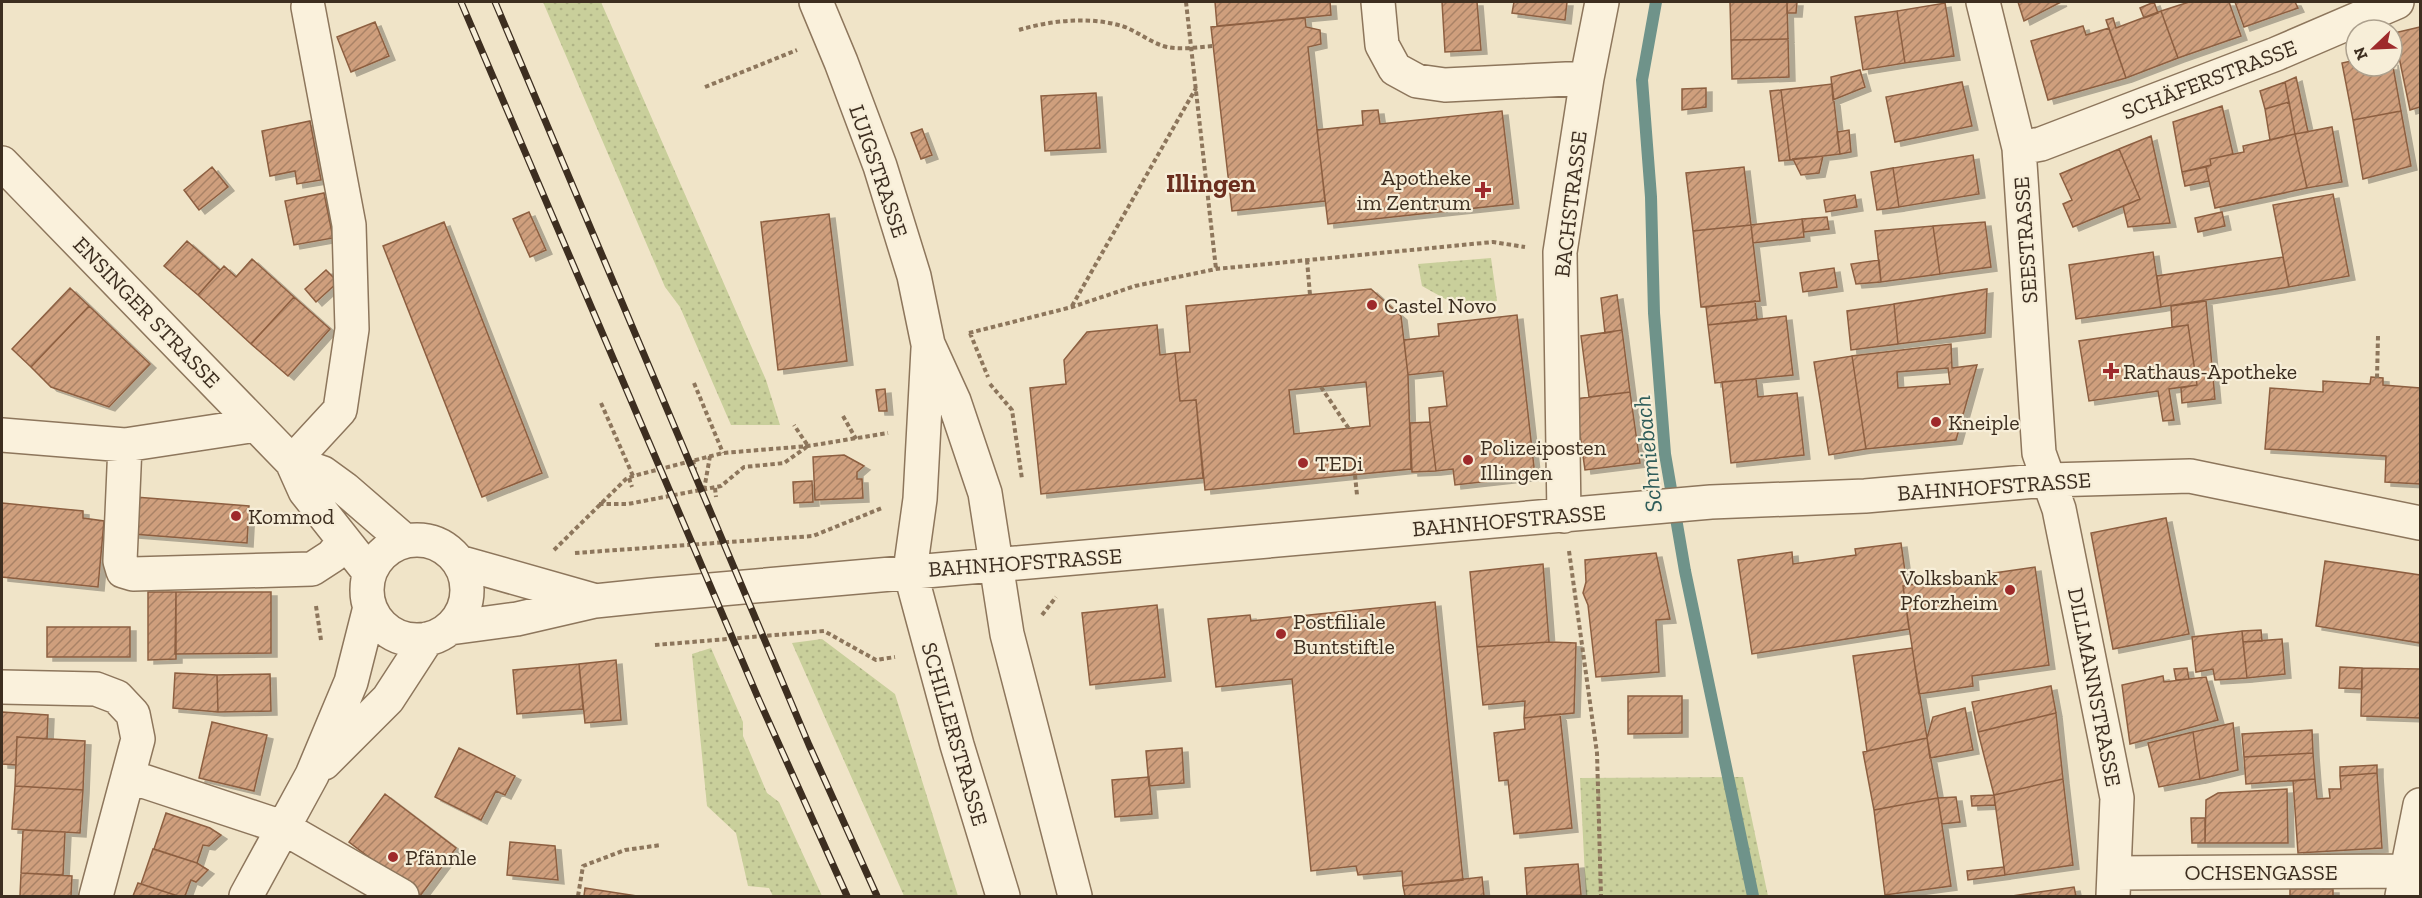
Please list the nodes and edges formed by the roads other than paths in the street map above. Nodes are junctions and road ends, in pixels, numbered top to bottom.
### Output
1 (816, 2) edge
2 (1378, 2) edge
3 (1602, 2) edge
4 (1983, 2) edge
5 (2397, 2) edge
6 (308, 8) dead end
7 (1587, 78) junction
8 (2019, 148) junction
9 (2, 163) edge
10 (928, 344) junction
11 (256, 425) junction
12 (2, 435) edge
13 (125, 445) junction
14 (292, 462) junction
15 (2049, 480) junction
16 (1563, 516) junction
17 (2421, 524) edge
18 (344, 541) junction
19 (405, 541) junction
20 (459, 562) junction
21 (998, 565) junction
22 (369, 572) junction
23 (910, 572) junction
24 (595, 601) junction
25 (370, 608) junction
26 (438, 633) junction
27 (2, 687) edge
28 (312, 775) junction
29 (128, 776) junction
30 (2421, 805) edge
31 (282, 827) junction
32 (2417, 838) edge
33 (2404, 884) edge
34 (2114, 885) edge
35 (96, 897) edge
36 (246, 897) edge
37 (402, 897) edge
38 (1003, 897) edge
39 (1075, 897) edge

1 - 10 street, LUIGSTRASSE
2 - 7 street
3 - 7 street, BACHSTRASSE
4 - 8 street, SEESTRASSE
5 - 8 street, SCHÄFERSTRASSE
6 - 14 street
7 - 16 street, BACHSTRASSE
8 - 15 street, SEESTRASSE
9 - 11 street, ENSINGER STRASSE
10 - 21 street, LUIGSTRASSE
10 - 23 street, LUIGSTRASSE
11 - 13 street
11 - 14 street, ENSINGER STRASSE
12 - 13 street
13 - 18 street
14 - 18 street, ENSINGER STRASSE
14 - 19 street, ENSINGER STRASSE
15 - 16 street, BAHNHOFSTRASSE
15 - 17 street, BAHNHOFSTRASSE
15 - 34 street, DILLMANNSTRASSE
16 - 21 street, BAHNHOFSTRASSE
18 - 22 street, ENSINGER STRASSE
19 - 20 street
19 - 22 street
20 - 24 street, BAHNHOFSTRASSE
20 - 26 street
21 - 23 street, BAHNHOFSTRASSE
21 - 39 street, LUIGSTRASSE
22 - 25 street
23 - 24 street, BAHNHOFSTRASSE
23 - 38 street, SCHILLERSTRASSE
24 - 26 street, BAHNHOFSTRASSE
25 - 26 street
25 - 28 street
26 - 28 street
27 - 29 street
28 - 31 street
29 - 31 street
29 - 35 street
30 - 32 street
31 - 36 street
31 - 37 street
32 - 33 street
33 - 34 street, OCHSENGASSE

